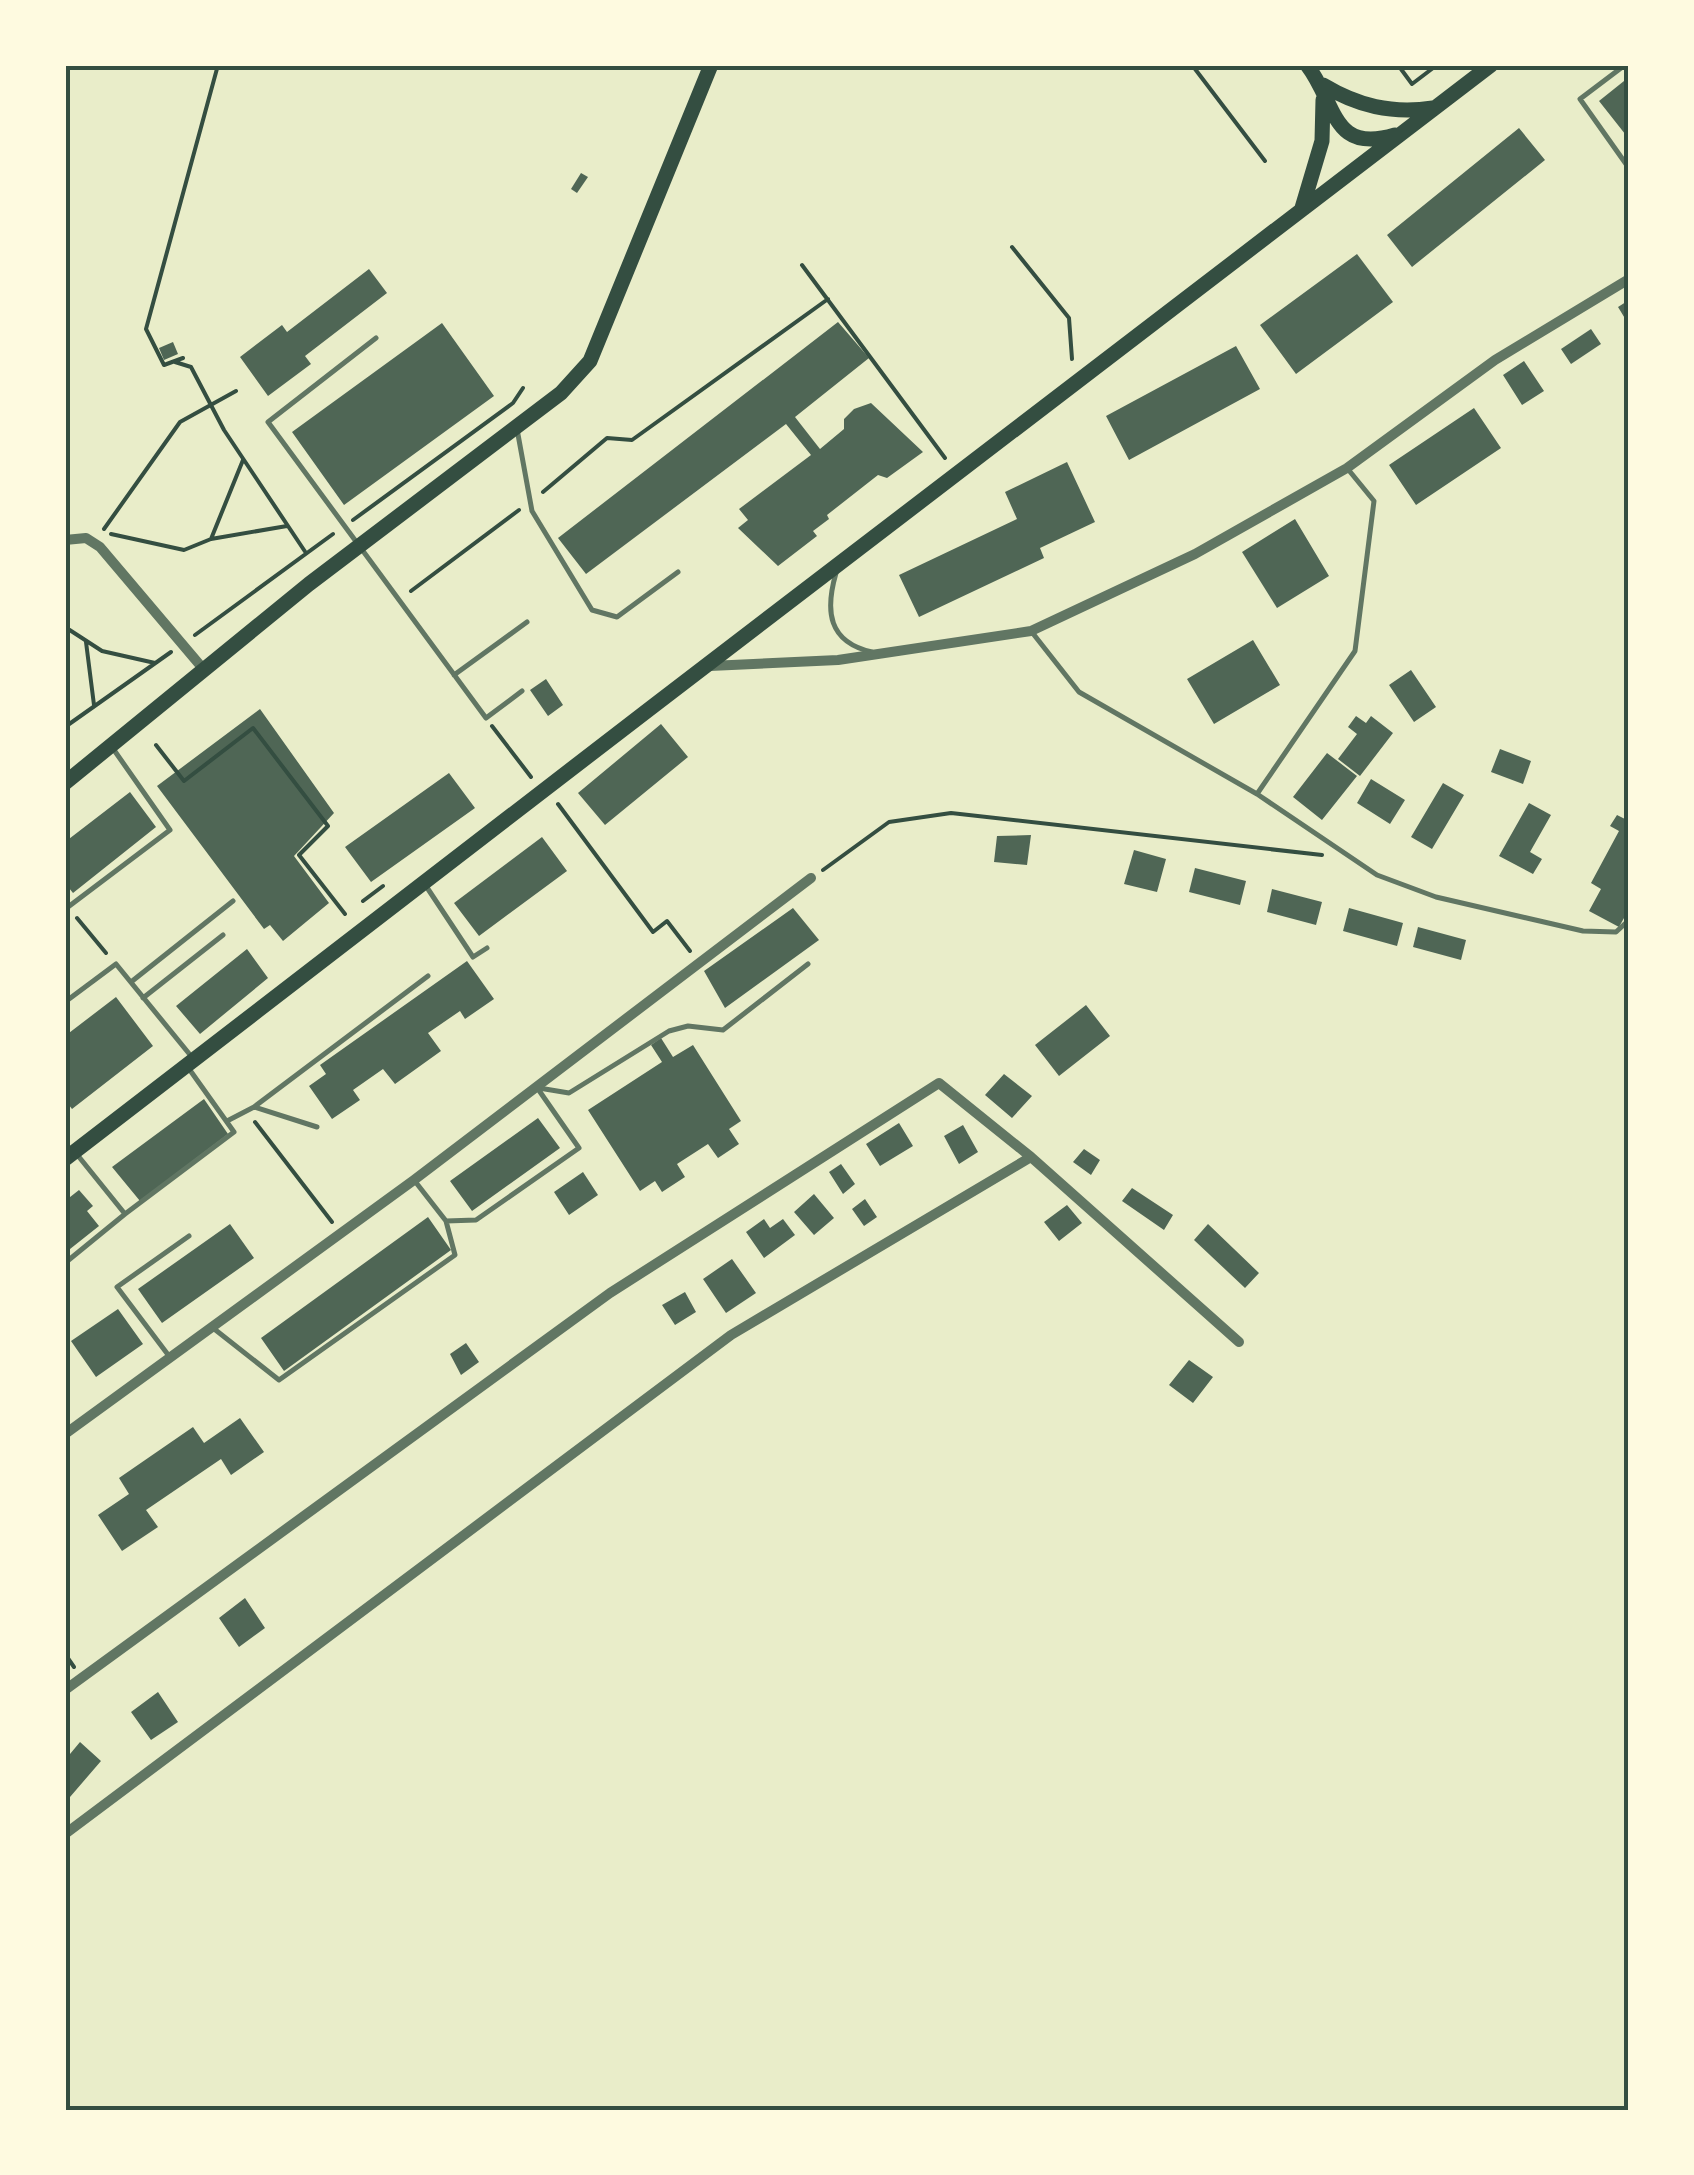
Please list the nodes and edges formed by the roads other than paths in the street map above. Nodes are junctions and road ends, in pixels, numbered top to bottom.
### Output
1 (712, 65) edge
2 (1308, 65) edge
3 (1491, 65) edge
4 (1625, 65) edge
5 (1322, 85) junction
6 (1436, 107) junction
7 (1402, 134) junction
8 (1626, 164) dead end
9 (1302, 208) junction
10 (1629, 279) edge
11 (376, 338) dead end
12 (516, 426) junction
13 (1347, 468) junction
14 (65, 540) edge
15 (359, 546) junction
16 (838, 566) junction
17 (678, 572) dead end
18 (528, 622) dead end
19 (1031, 631) junction
20 (880, 654) junction
21 (710, 666) junction
22 (205, 671) junction
23 (454, 675) junction
24 (522, 691) dead end
25 (112, 748) junction
26 (65, 783) edge
27 (1256, 794) junction
28 (811, 878) road end
29 (424, 884) junction
30 (232, 901) dead end
31 (66, 905) edge
32 (1629, 920) edge
33 (223, 936) dead end
34 (487, 948) dead end
35 (808, 964) dead end
36 (428, 976) dead end
37 (130, 982) junction
38 (143, 998) junction
39 (65, 1002) edge
40 (190, 1063) junction
41 (536, 1088) junction
42 (254, 1107) junction
43 (226, 1122) junction
44 (318, 1127) dead end
45 (70, 1155) edge
46 (1031, 1157) junction
47 (414, 1180) junction
48 (125, 1214) junction
49 (446, 1221) junction
50 (189, 1236) dead end
51 (65, 1263) edge
52 (213, 1328) junction
53 (1239, 1342) dead end
54 (171, 1359) junction
55 (65, 1434) edge
56 (65, 1690) edge
57 (65, 1834) edge

1 - 12 main road
2 - 5 main road
3 - 6 main road
4 - 8 lane
5 - 6 main road
5 - 7 main road
5 - 9 main road
6 - 7 main road
7 - 9 main road
9 - 16 main road
10 - 13 street
11 - 15 lane
12 - 15 main road
12 - 17 lane
13 - 19 street
13 - 27 lane
14 - 22 street
15 - 22 main road
15 - 23 lane
16 - 20 lane
16 - 21 main road
18 - 23 lane
19 - 20 street
19 - 27 lane
20 - 21 street
21 - 29 main road
22 - 25 main road
23 - 24 lane
25 - 26 main road
25 - 31 lane
27 - 32 lane
28 - 41 street
29 - 34 lane
29 - 40 main road
30 - 37 lane
33 - 38 lane
35 - 41 lane
36 - 42 lane
37 - 38 lane
37 - 39 lane
38 - 40 lane
40 - 43 lane
40 - 45 main road
41 - 47 street
41 - 49 lane
42 - 43 lane
42 - 44 lane
43 - 48 lane
45 - 48 lane
46 - 53 street
46 - 56 street
46 - 57 street
47 - 49 lane
47 - 52 street
48 - 51 lane
49 - 52 lane
50 - 54 lane
52 - 54 street
54 - 55 street

